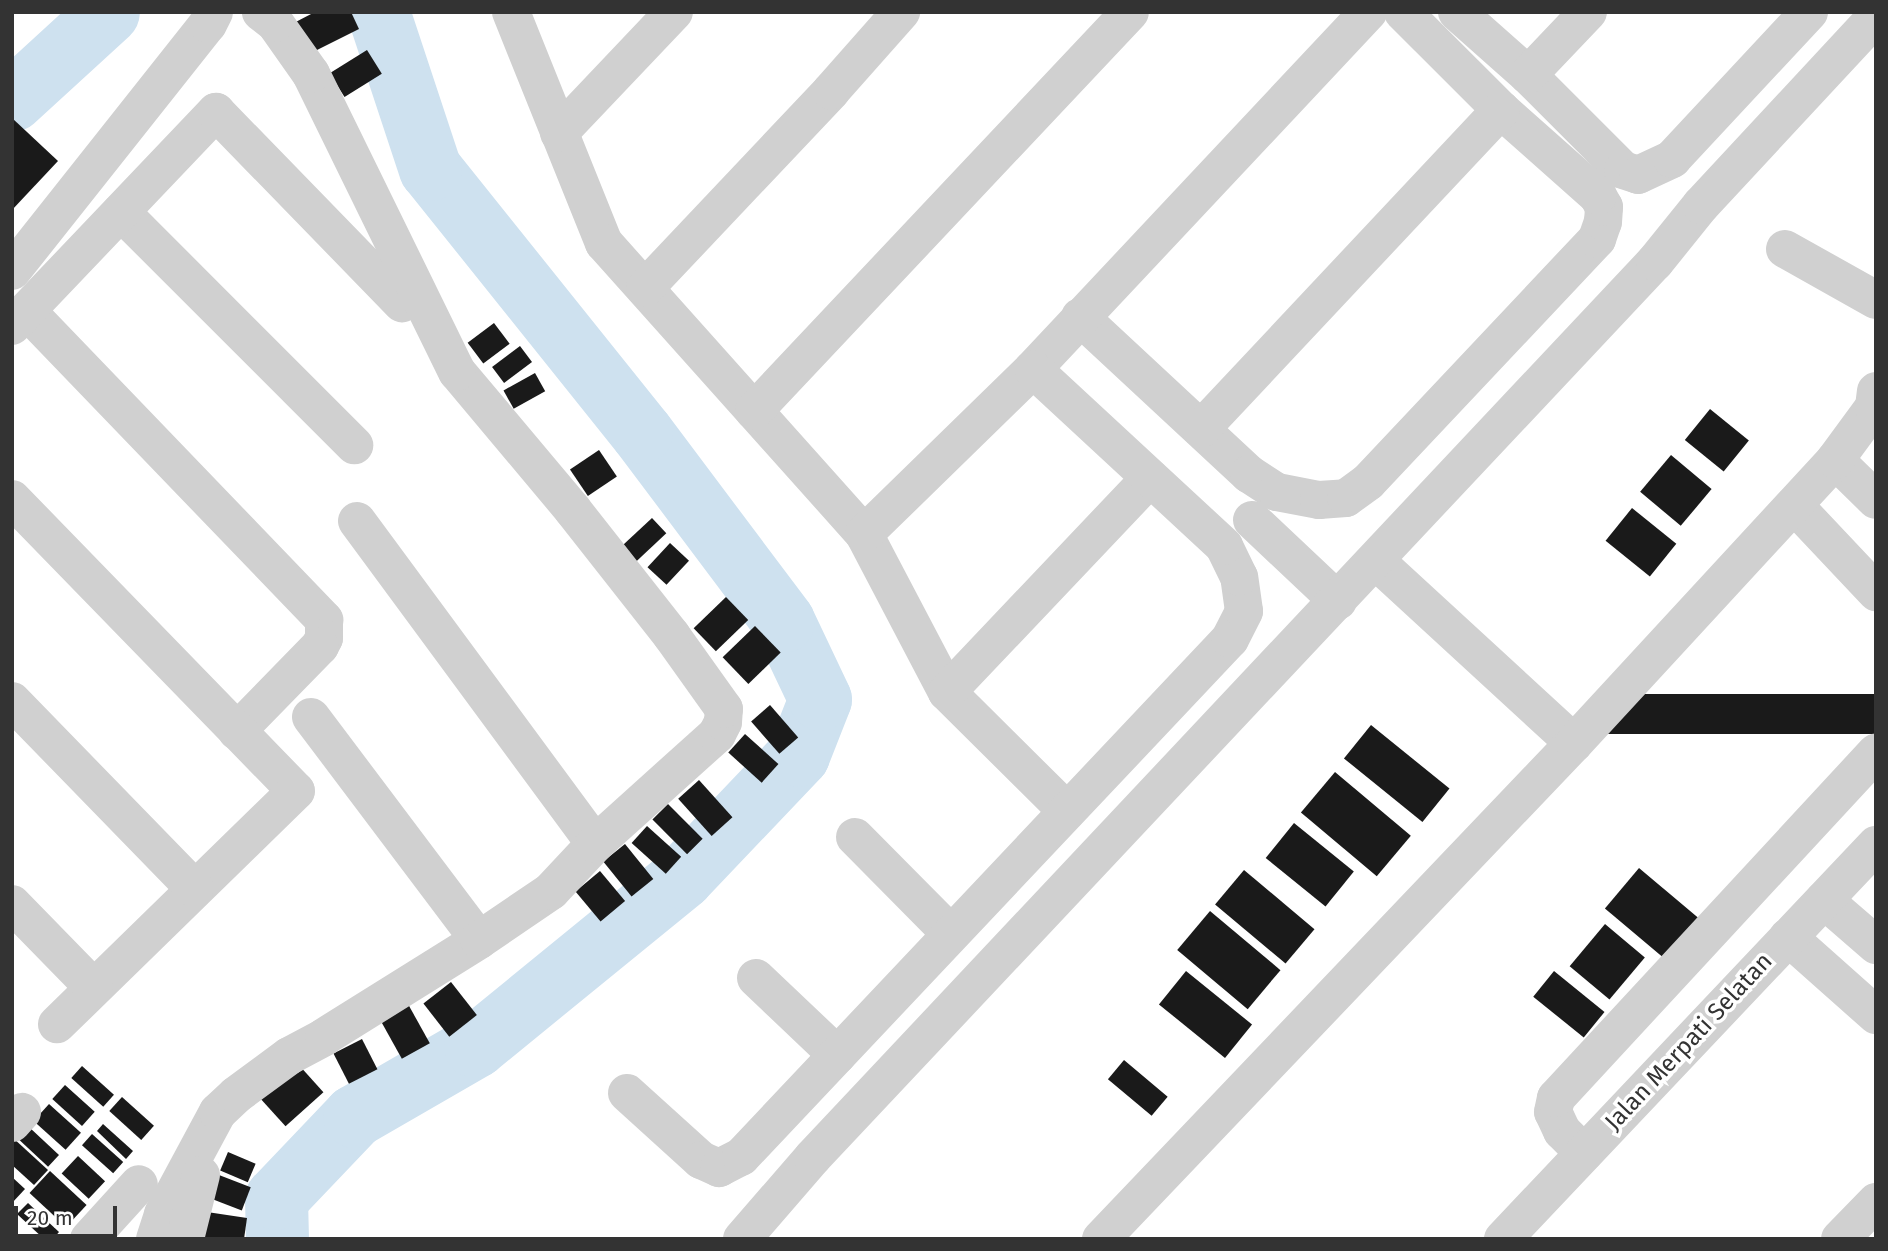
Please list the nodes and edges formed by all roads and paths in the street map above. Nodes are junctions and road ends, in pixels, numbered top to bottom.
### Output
1 (214, 12) edge
2 (261, 12) edge
3 (511, 12) edge
4 (674, 12) edge
5 (901, 12) edge
6 (1130, 12) edge
7 (1368, 12) edge
8 (1403, 12) edge
9 (1457, 12) edge
10 (1587, 12) edge
11 (1809, 12) edge
12 (1876, 17) edge
13 (1528, 75) junction
14 (1501, 110) junction
15 (559, 133) junction
16 (121, 212) junction
17 (1784, 248) dead end
18 (12, 271) edge
19 (645, 288) junction
20 (1876, 300) edge
21 (402, 303) dead end
22 (1080, 317) junction
23 (20, 319) edge
24 (1033, 369) junction
25 (1876, 391) edge
26 (754, 411) junction
27 (1201, 429) junction
28 (354, 445) dead end
29 (1835, 460) junction
30 (1150, 478) junction
31 (1277, 492) junction
32 (12, 499) edge
33 (1876, 500) edge
34 (1794, 505) junction
35 (1252, 520) junction
36 (357, 521) dead end
37 (864, 534) junction
38 (1224, 546) junction
39 (1376, 561) junction
40 (1876, 592) edge
41 (1338, 601) junction
42 (947, 692) junction
43 (12, 701) edge
44 (311, 717) dead end
45 (237, 731) junction
46 (1574, 743) junction
47 (1876, 753) edge
48 (1067, 811) junction
49 (855, 837) dead end
50 (595, 844) junction
51 (1871, 860) edge
52 (195, 889) junction
53 (1824, 900) junction
54 (12, 904) edge
55 (951, 934) junction
56 (1788, 937) junction
57 (12, 940) edge
58 (479, 940) junction
59 (1876, 945) edge
60 (756, 978) dead end
61 (94, 988) junction
62 (1876, 1015) edge
63 (57, 1024) dead end
64 (837, 1055) junction
65 (627, 1093) dead end
66 (218, 1112) junction
67 (1584, 1153) junction
68 (139, 1184) dead end
69 (1876, 1202) edge
70 (89, 1239) edge
71 (155, 1239) edge
72 (185, 1239) edge
73 (742, 1239) edge
74 (1101, 1239) edge
75 (1503, 1239) edge
76 (1840, 1239) edge

1 - 18 street
2 - 50 street
3 - 15 street
4 - 15 street
5 - 19 street
6 - 26 street
7 - 22 street
8 - 14 street
9 - 13 street
10 - 13 street
11 - 13 street
12 - 39 street
14 - 27 street
14 - 31 street
15 - 19 street
16 - 21 street
16 - 23 street
16 - 28 street
17 - 20 street
19 - 26 street
22 - 24 street
22 - 27 street
23 - 45 street
24 - 30 street
24 - 37 street
25 - 29 street
26 - 37 street
27 - 31 street
29 - 33 street
29 - 34 street
30 - 38 street
30 - 42 street
31 - 35 street
32 - 45 street
34 - 40 street
34 - 46 street
35 - 38 street
35 - 41 street
36 - 50 street
37 - 42 street
38 - 48 street
39 - 41 street
39 - 46 street
41 - 73 street
42 - 48 street
43 - 52 street
44 - 58 street
45 - 52 street
46 - 74 street
47 - 67 street
48 - 55 street
49 - 55 street
50 - 58 street
51 - 53 street, Jalan Merpati Selatan
52 - 61 street
53 - 56 street, Jalan Merpati Selatan
53 - 59 street
54 - 61 street
55 - 64 street
56 - 62 street
56 - 67 street, Jalan Merpati Selatan
57 - 61 street
58 - 66 street
60 - 64 street
61 - 63 street
64 - 65 street
66 - 71 street
66 - 72 street
67 - 75 street, Jalan Merpati Selatan
68 - 70 street
69 - 76 street

